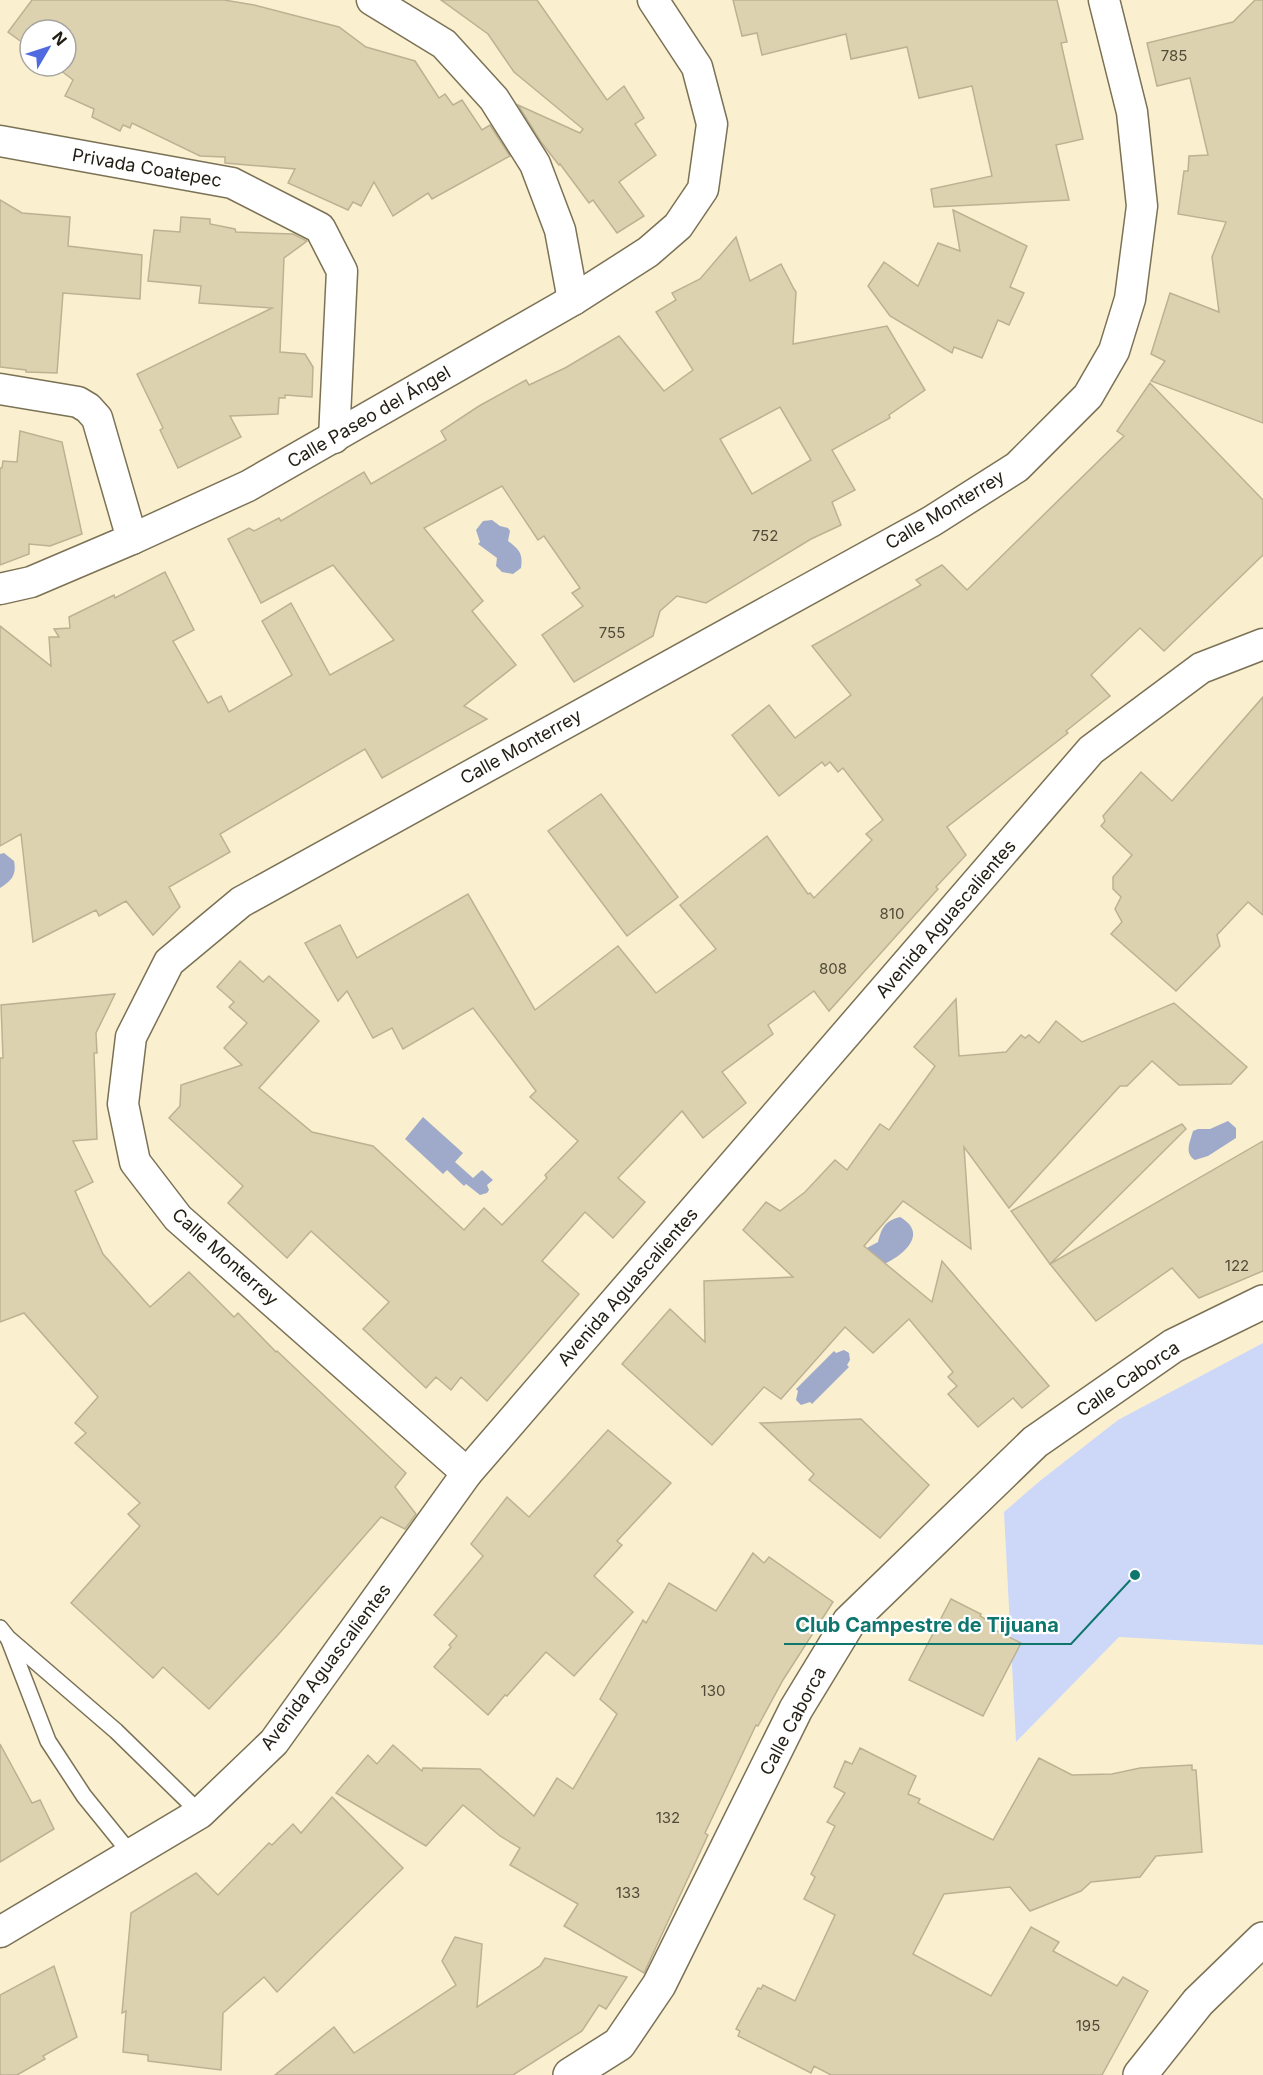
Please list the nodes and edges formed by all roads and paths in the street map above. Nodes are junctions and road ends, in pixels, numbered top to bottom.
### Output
1 (372, 0) edge
2 (653, 0) edge
3 (1104, 0) edge
4 (0, 141) edge
5 (573, 300) junction
6 (0, 389) edge
7 (334, 438) junction
8 (132, 539) junction
9 (0, 589) edge
10 (1263, 644) edge
11 (1263, 1302) edge
12 (467, 1473) junction
13 (4, 1633) edge
14 (200, 1813) junction
15 (131, 1854) junction
16 (0, 1932) edge
17 (1263, 1939) edge
18 (570, 2075) edge
19 (1140, 2075) edge

1 - 5 street
2 - 5 street, Calle Paseo del Ángel
3 - 12 street, Calle Monterrey
4 - 7 street, Privada Coatepec
5 - 7 street, Calle Paseo del Ángel
6 - 8 street
7 - 8 street, Calle Paseo del Ángel
8 - 9 street, Calle Paseo del Ángel
10 - 12 street, Avenida Aguascalientes
11 - 18 street, Calle Caborca
12 - 14 street, Avenida Aguascalientes
13 - 14 lane
13 - 15 lane
14 - 15 street, Avenida Aguascalientes
15 - 16 street, Avenida Aguascalientes
17 - 19 street

